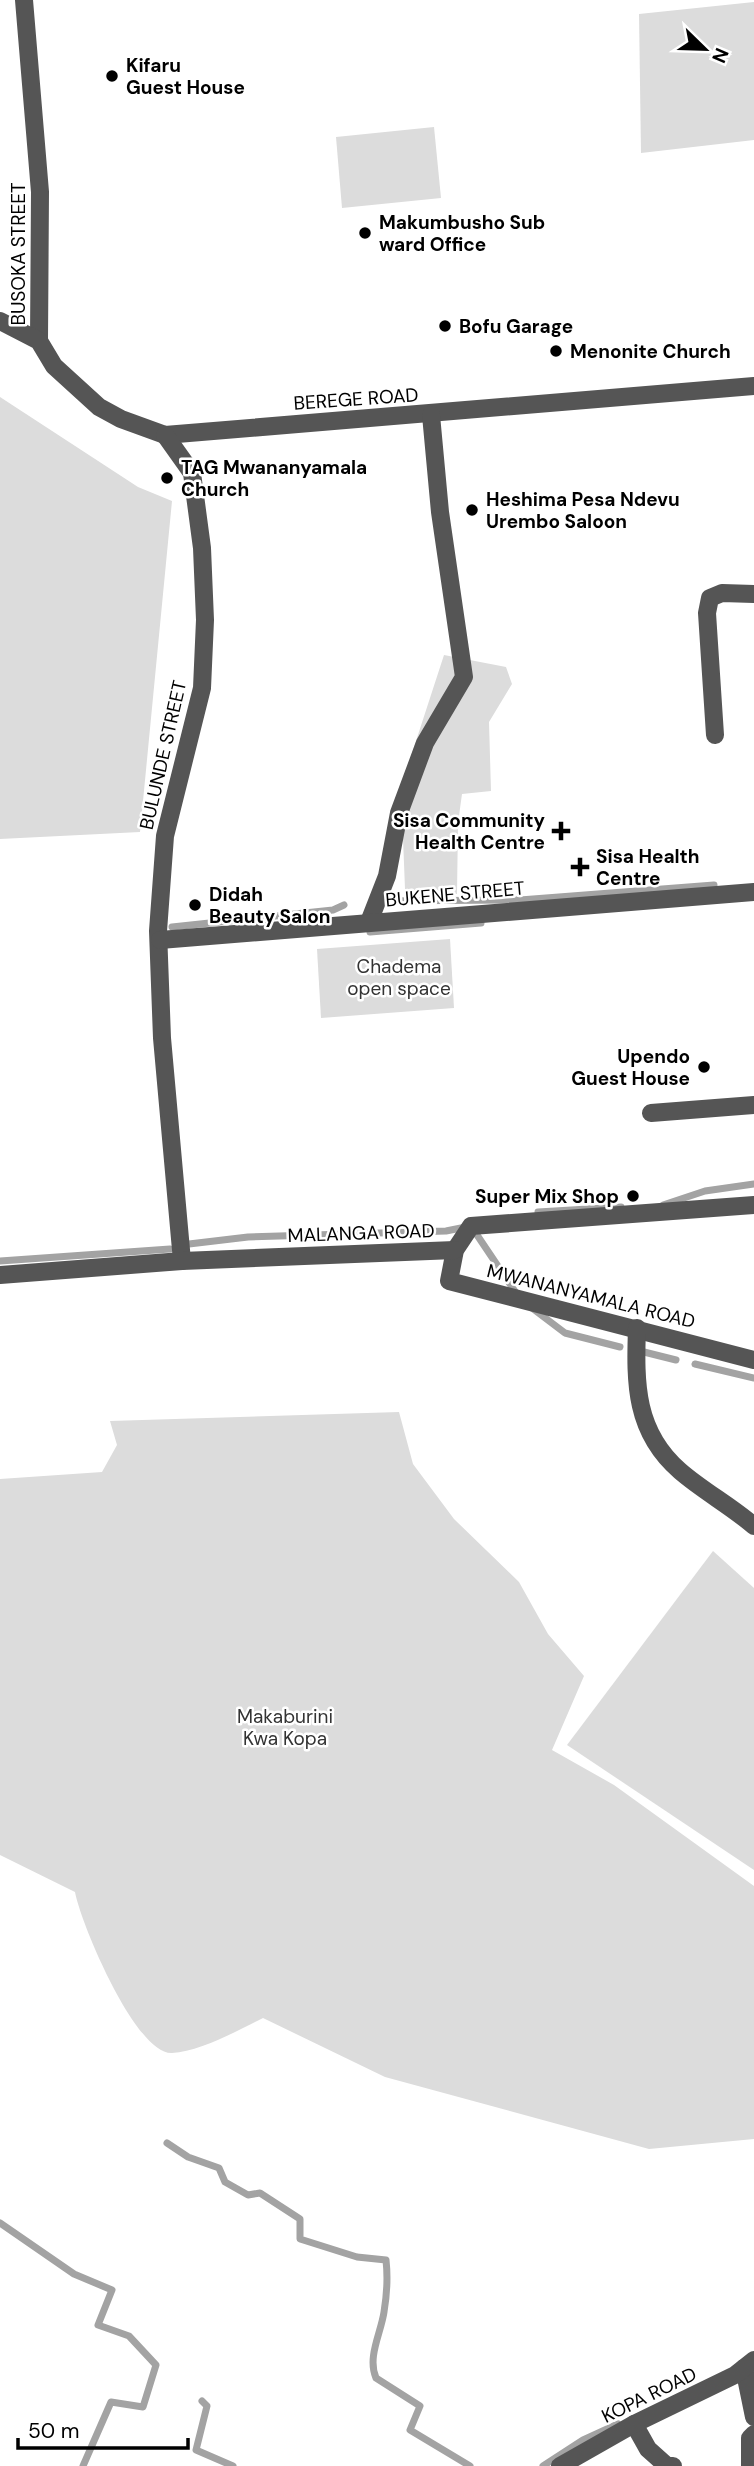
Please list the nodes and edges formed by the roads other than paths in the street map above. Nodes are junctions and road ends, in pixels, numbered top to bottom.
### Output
1 (24, 0) edge
2 (0, 321) edge
3 (39, 341) junction
4 (754, 386) edge
5 (431, 415) junction
6 (165, 435) junction
7 (754, 594) edge
8 (715, 735) dead end
9 (754, 892) edge
10 (369, 922) junction
11 (160, 940) junction
12 (754, 1105) edge
13 (651, 1113) dead end
14 (754, 1205) edge
15 (455, 1250) junction
16 (182, 1261) junction
17 (0, 1275) edge
18 (637, 1328) junction
19 (754, 1360) edge
20 (754, 1526) edge
21 (749, 2364) edge
22 (754, 2417) edge
23 (634, 2424) junction
24 (754, 2434) edge
25 (561, 2466) edge
26 (673, 2466) edge
27 (750, 2466) edge

1 - 3 street, BUSOKA STREET
2 - 3 street, BEREGE ROAD
3 - 6 street, BEREGE ROAD
4 - 5 street, BEREGE ROAD
5 - 6 street, BEREGE ROAD
5 - 10 street
6 - 11 street, BULUNDE STREET
7 - 8 street
9 - 10 street, BUKENE STREET
10 - 11 street, BUKENE STREET
11 - 16 street, BULUNDE STREET
12 - 13 street
14 - 15 street, MALANGA ROAD
15 - 16 street, MALANGA ROAD
15 - 18 street, MWANANYAMALA ROAD
16 - 17 street, MALANGA ROAD
18 - 19 street, MWANANYAMALA ROAD
18 - 20 street
21 - 22 street
21 - 23 street, KOPA ROAD
23 - 25 street, KOPA ROAD
23 - 26 street
24 - 27 street

